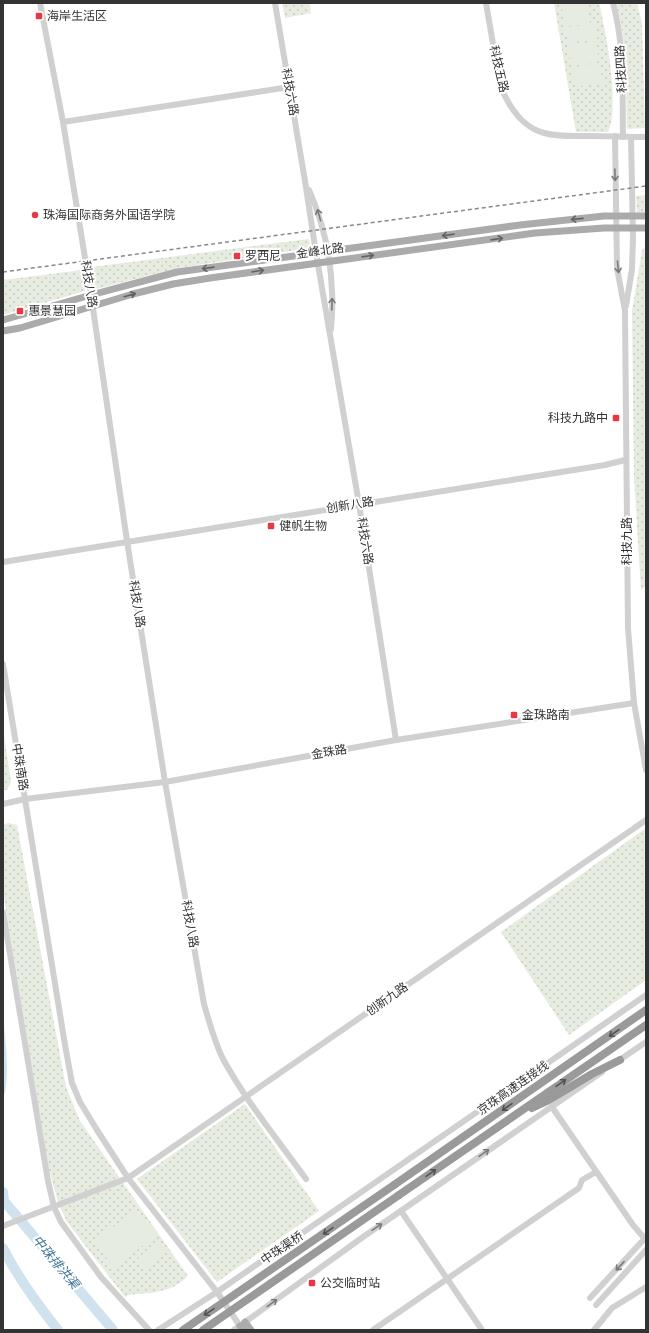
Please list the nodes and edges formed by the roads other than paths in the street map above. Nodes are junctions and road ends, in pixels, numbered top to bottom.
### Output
1 (40, 3) edge
2 (275, 3) edge
3 (486, 3) edge
4 (613, 3) edge
5 (289, 87) junction
6 (63, 122) junction
7 (615, 136) junction
8 (623, 136) junction
9 (631, 137) junction
10 (646, 137) edge
11 (305, 181) junction
12 (616, 215) junction
13 (633, 216) junction
14 (646, 216) edge
15 (616, 228) junction
16 (633, 228) junction
17 (646, 228) edge
18 (328, 251) junction
19 (316, 253) junction
20 (330, 261) junction
21 (317, 262) junction
22 (91, 294) junction
23 (93, 306) junction
24 (625, 311) junction
25 (3, 320) edge
26 (3, 332) edge
27 (331, 343) junction
28 (626, 460) junction
29 (359, 504) junction
30 (127, 541) junction
31 (3, 562) edge
32 (3, 664) edge
33 (634, 703) junction
34 (396, 740) junction
35 (646, 770) edge
36 (165, 782) junction
37 (25, 799) junction
38 (3, 804) edge
39 (646, 820) edge
40 (3, 912) edge
41 (646, 995) edge
42 (646, 1010) edge
43 (646, 1025) edge
44 (646, 1042) edge
45 (620, 1060) junction
46 (247, 1096) junction
47 (552, 1106) junction
48 (516, 1114) junction
49 (596, 1172) junction
50 (128, 1178) junction
51 (306, 1179) dead end
52 (394, 1185) joint
53 (399, 1195) joint
54 (54, 1207) junction
55 (400, 1211) junction
56 (3, 1226) edge
57 (646, 1239) edge
58 (646, 1250) edge
59 (447, 1279) junction
60 (646, 1288) edge
61 (217, 1292) junction
62 (590, 1298) dead end
63 (596, 1304) dead end
64 (241, 1327) edge
65 (149, 1330) edge
66 (158, 1330) edge
67 (183, 1330) edge
68 (203, 1330) edge
69 (251, 1330) edge
70 (373, 1330) edge
71 (482, 1330) edge
72 (594, 1330) edge

1 - 6 street, 科技八路
2 - 5 street, 科技六路
3 - 7 street, 科技五路
4 - 8 street, 科技四路
5 - 6 street
5 - 11 street, 科技六路
6 - 22 street, 科技八路
7 - 8 street, 科技五路
7 -> 12 street
8 - 9 street, 科技五路
9 - 10 street, 科技五路
9 - 13 street
18 -> 11 street, 科技六路
11 - 19 street, 科技六路
12 - 13 main road, 金峰北路
12 - 15 street
12 -> 18 main road, 金峰北路
13 - 14 main road, 金峰北路
13 - 16 street
15 - 16 main road, 金峰北路
20 -> 15 main road, 金峰北路
15 -> 24 street, 科技九路
16 - 17 main road, 金峰北路
16 - 24 street, 科技九路
18 - 19 main road, 金峰北路
18 - 20 street, 科技六路
19 - 21 street, 科技六路
19 -> 22 main road, 金峰北路
20 - 21 main road, 金峰北路
27 -> 20 street, 科技六路
23 -> 21 main road, 金峰北路
21 - 27 street, 科技六路
22 - 23 street, 科技八路
22 - 25 main road, 金峰北路
23 - 26 main road, 金峰北路
23 - 30 street, 科技八路
24 - 28 street, 科技九路
27 - 29 street, 科技六路
28 - 29 street, 创新八路
28 - 33 street, 科技九路
29 - 30 street, 创新八路
29 - 34 street, 科技六路
30 - 31 street, 创新八路
30 - 36 street, 科技八路
32 - 37 street, 中珠南路
33 - 34 street, 金珠路
33 - 35 street, 科技九路
34 - 36 street, 金珠路
36 - 37 street, 金珠路
36 - 46 street, 科技八路
37 - 38 street, 金珠路
37 - 50 street, 中珠南路
39 - 46 street, 创新九路
40 - 54 street
41 - 61 street
42 -> 52 highway, 京珠高速连接线
48 -> 43 highway, 京珠高速连接线
44 - 45 street
45 - 47 street
45 - 48 highway
46 - 50 street, 创新九路
46 - 51 street, 科技八路
47 - 49 street
55 -> 47 street
53 -> 48 highway, 京珠高速连接线
49 - 57 street
49 - 59 street
50 - 54 street, 创新九路
50 - 61 street, 中珠南路
52 -> 67 highway, 中珠渠桥, bridge
53 - 68 highway, 中珠渠桥, bridge
54 - 56 street, 创新九路
54 - 65 street
55 - 59 street
64 -> 55 street
57 -> 62 street
58 - 63 street
59 - 70 street
59 - 71 street
60 - 72 street
61 - 64 street, 中珠南路
61 - 66 street
64 - 69 main road

